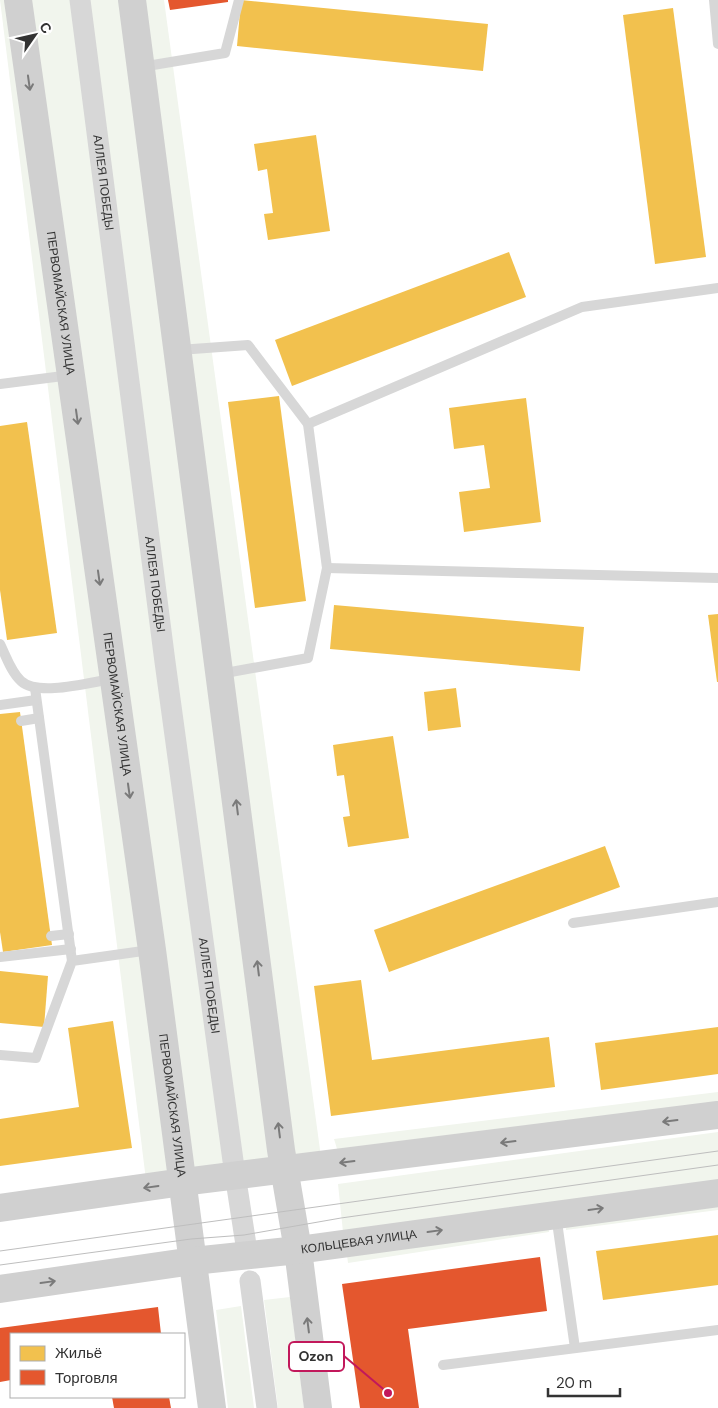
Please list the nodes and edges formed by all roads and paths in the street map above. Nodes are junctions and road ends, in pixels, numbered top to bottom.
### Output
1 (18, 0) edge
2 (80, 0) edge
3 (132, 0) edge
4 (239, 0) edge
5 (714, 0) edge
6 (718, 44) edge
7 (140, 67) junction
8 (718, 288) edge
9 (177, 350) junction
10 (71, 375) junction
11 (0, 384) edge
12 (308, 424) junction
13 (327, 568) junction
14 (718, 578) edge
15 (0, 644) edge
16 (219, 674) junction
17 (113, 679) junction
18 (35, 688) junction
19 (36, 700) junction
20 (0, 705) edge
21 (39, 718) junction
22 (21, 720) dead end
23 (718, 902) edge
24 (574, 923) dead end
25 (69, 934) junction
26 (51, 936) dead end
27 (71, 949) junction
28 (152, 950) junction
29 (0, 957) edge
30 (72, 961) junction
31 (0, 1055) edge
32 (718, 1115) edge
33 (284, 1171) junction
34 (183, 1182) junction
35 (718, 1193) edge
36 (0, 1208) edge
37 (556, 1215) junction
38 (246, 1245) dead end
39 (298, 1250) junction
40 (194, 1261) junction
41 (250, 1281) dead end
42 (0, 1289) edge
43 (718, 1330) edge
44 (575, 1348) junction
45 (443, 1365) dead end
46 (212, 1408) edge
47 (267, 1408) edge
48 (318, 1408) edge

1 -> 10 street, ПЕРВОМАЙСКАЯ УЛИЦА
2 - 38 street, АЛЛЕЯ ПОБЕДЫ
3 - 7 street
4 - 7 lane
5 - 6 lane
7 - 9 street
8 - 12 lane
9 - 12 lane
9 - 16 street
10 - 11 lane
10 -> 17 street, ПЕРВОМАЙСКАЯ УЛИЦА
12 - 13 lane
13 - 14 lane
13 - 16 lane
15 - 18 lane
33 -> 16 street
17 - 18 lane
17 -> 28 street, ПЕРВОМАЙСКАЯ УЛИЦА
18 - 19 lane
19 - 20 lane
19 - 21 lane
21 - 22 lane
21 - 25 lane
23 - 24 lane
25 - 26 lane
25 - 27 lane
27 - 29 lane
27 - 30 lane
28 - 30 lane
28 - 34 street, ПЕРВОМАЙСКАЯ УЛИЦА
30 - 31 lane
32 -> 33 street
33 - 34 street
33 - 39 street
34 -> 36 street
34 - 40 street, ПЕРВОМАЙСКАЯ УЛИЦА
37 -> 35 street, КОЛЬЦЕВАЯ УЛИЦА
39 -> 37 street, КОЛЬЦЕВАЯ УЛИЦА
37 - 44 lane
39 - 40 street, КОЛЬЦЕВАЯ УЛИЦА
48 -> 39 street
42 -> 40 street, КОЛЬЦЕВАЯ УЛИЦА
40 - 46 street, ПЕРВОМАЙСКАЯ УЛИЦА
41 - 47 street
43 - 44 lane
44 - 45 lane

